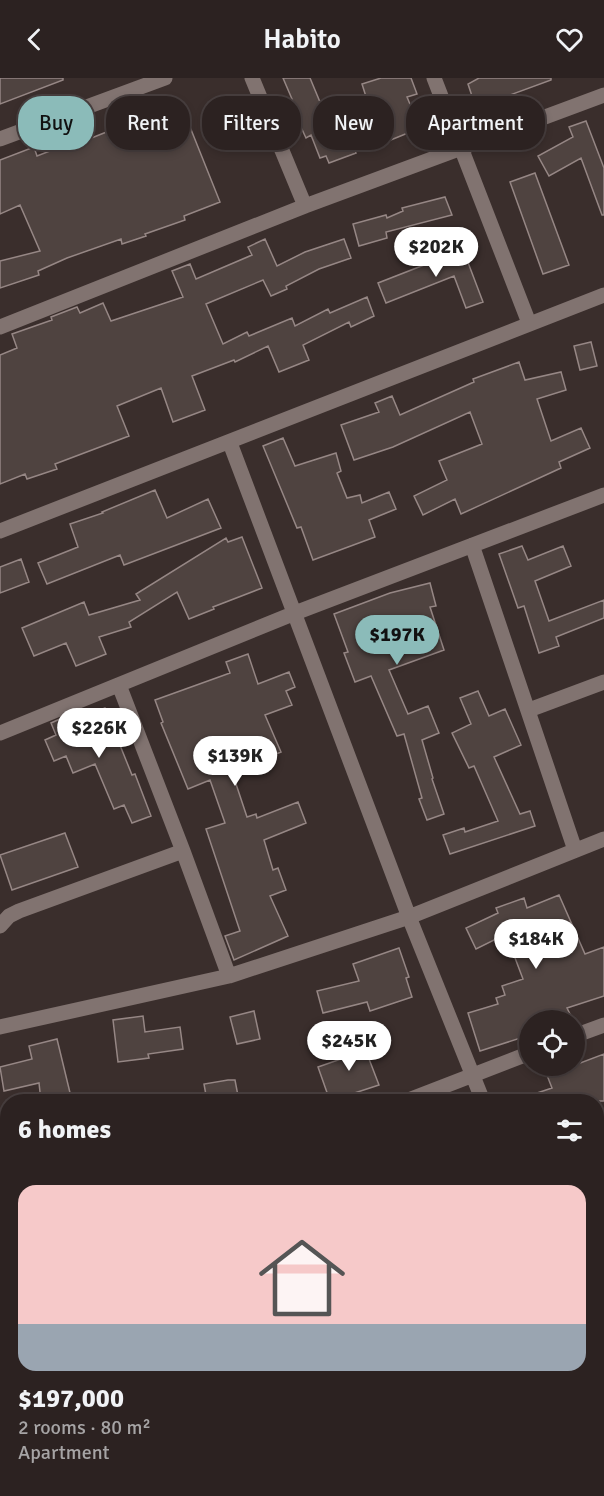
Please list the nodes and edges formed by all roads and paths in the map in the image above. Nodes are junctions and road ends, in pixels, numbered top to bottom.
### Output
1 (165, 78) edge
2 (252, 78) edge
3 (434, 78) edge
4 (604, 95) edge
5 (441, 96) edge
6 (545, 117) edge
7 (0, 139) edge
8 (459, 150) edge
9 (462, 150) edge
10 (306, 206) junction
11 (604, 295) edge
12 (529, 323) junction
13 (0, 327) edge
14 (230, 443) junction
15 (604, 495) edge
16 (0, 531) edge
17 (472, 545) junction
18 (295, 614) junction
19 (604, 682) edge
20 (119, 685) junction
21 (529, 710) junction
22 (0, 733) edge
23 (604, 839) edge
24 (575, 850) junction
25 (183, 851) junction
26 (408, 917) junction
27 (0, 926) edge
28 (229, 976) junction
29 (604, 1025) edge
30 (0, 1027) edge
31 (585, 1032) edge
32 (519, 1057) edge
33 (473, 1075) junction
34 (424, 1094) edge
35 (480, 1094) edge

1 - 7 street
2 - 10 street
3 - 5 street
4 - 6 street
8 - 10 street
9 - 12 street
10 - 13 street
11 - 12 street
12 - 14 street
14 - 16 street
14 - 18 street
15 - 17 street
17 - 18 street
17 - 21 street
18 - 20 street
18 - 26 street
19 - 21 street
20 - 22 street
20 - 25 street
21 - 24 street
23 - 24 street
24 - 26 street
25 - 27 street
25 - 28 street
26 - 28 street
26 - 33 street
28 - 30 street
29 - 31 street
32 - 33 street
33 - 34 street
33 - 35 street

